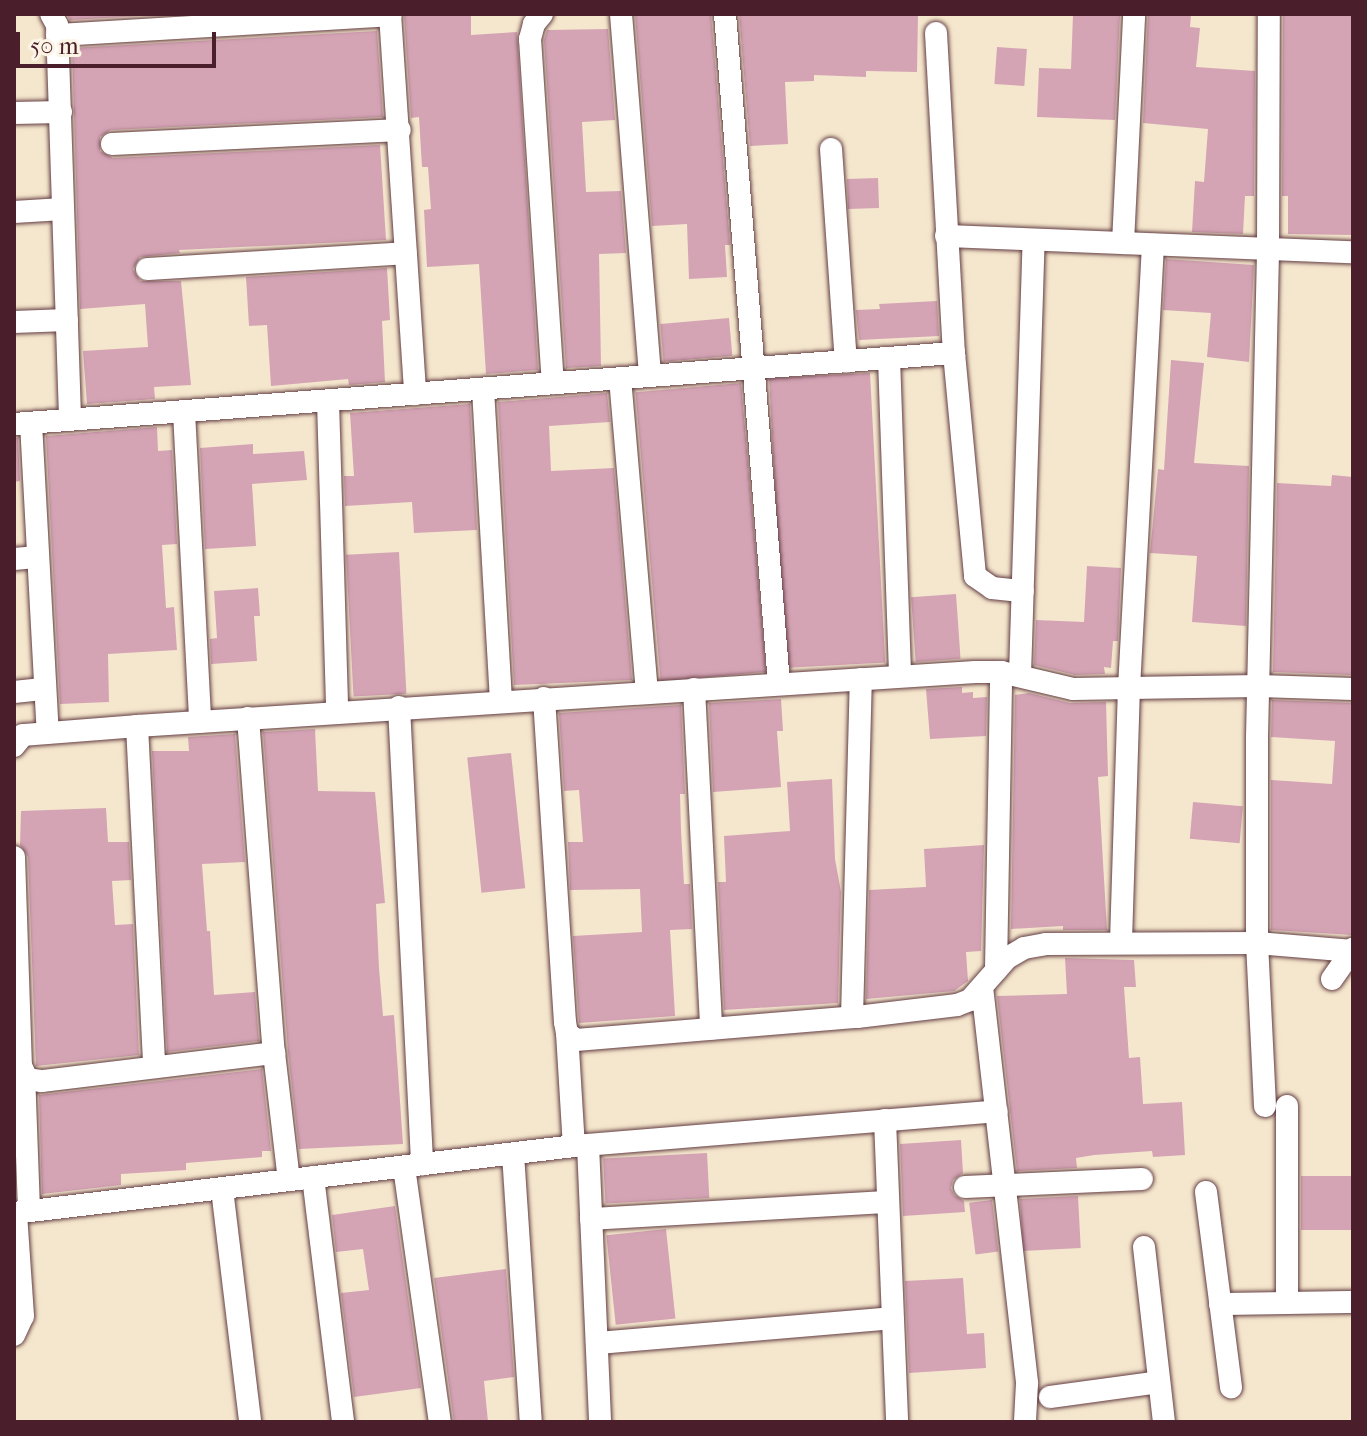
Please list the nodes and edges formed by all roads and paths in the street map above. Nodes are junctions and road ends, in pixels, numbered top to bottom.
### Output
1 (390, 14) edge
2 (542, 14) edge
3 (621, 14) edge
4 (725, 14) edge
5 (1134, 14) edge
6 (1269, 14) edge
7 (54, 24) edge
8 (936, 33) dead end
9 (61, 112) junction
10 (14, 113) edge
11 (400, 130) junction
12 (112, 144) dead end
13 (831, 149) dead end
14 (63, 209) junction
15 (14, 212) edge
16 (946, 236) junction
17 (1034, 240) junction
18 (1123, 243) junction
19 (1153, 245) junction
20 (1268, 249) junction
21 (1353, 252) edge
22 (406, 253) junction
23 (147, 269) dead end
24 (67, 320) junction
25 (14, 322) edge
26 (954, 353) junction
27 (889, 358) junction
28 (846, 361) junction
29 (753, 368) junction
30 (650, 376) junction
31 (620, 378) junction
32 (553, 383) junction
33 (483, 389) junction
34 (415, 394) junction
35 (328, 401) junction
36 (184, 412) junction
37 (70, 420) junction
38 (22, 424) edge
39 (38, 557) junction
40 (14, 559) edge
41 (1023, 591) junction
42 (1010, 674) junction
43 (900, 676) junction
44 (861, 679) junction
45 (779, 683) junction
46 (1259, 686) junction
47 (1129, 688) junction
48 (45, 689) junction
49 (694, 689) junction
50 (1353, 689) edge
51 (647, 691) junction
52 (14, 692) edge
53 (544, 698) junction
54 (501, 700) junction
55 (399, 707) junction
56 (337, 712) junction
57 (248, 718) junction
58 (200, 722) junction
59 (137, 726) junction
60 (48, 733) junction
61 (14, 746) edge
62 (14, 857) edge
63 (1121, 941) junction
64 (1257, 943) junction
65 (1353, 951) edge
66 (989, 979) junction
67 (1332, 979) dead end
68 (852, 1017) junction
69 (711, 1029) junction
70 (567, 1033) junction
71 (274, 1053) junction
72 (154, 1067) junction
73 (24, 1073) junction
74 (997, 1111) junction
75 (885, 1120) junction
76 (581, 1146) junction
77 (513, 1154) junction
78 (413, 1166) junction
79 (313, 1177) junction
80 (1142, 1179) dead end
81 (289, 1180) junction
82 (1005, 1185) junction
83 (965, 1187) dead end
84 (222, 1189) junction
85 (1206, 1192) dead end
86 (888, 1202) junction
87 (20, 1213) edge
88 (591, 1219) junction
89 (1144, 1247) dead end
90 (1353, 1302) edge
91 (1287, 1303) junction
92 (1220, 1304) junction
93 (892, 1318) junction
94 (14, 1335) edge
95 (597, 1343) junction
96 (1159, 1382) junction
97 (1231, 1387) dead end
98 (1050, 1397) dead end
99 (250, 1422) edge
100 (343, 1422) edge
101 (440, 1422) edge
102 (531, 1422) edge
103 (600, 1422) edge
104 (897, 1422) edge
105 (1025, 1422) edge
106 (1164, 1422) edge

1 - 7 street
1 - 11 street
2 - 32 street
3 - 30 street
4 - 29 street
5 - 18 street
6 - 20 street
7 - 9 street
8 - 16 street
9 - 10 street
9 - 14 street
11 - 12 street
11 - 22 street
13 - 28 street
14 - 15 street
14 - 24 street
16 - 17 street
16 - 26 street
17 - 18 street
17 - 41 street
18 - 19 street
19 - 20 street
19 - 47 street
20 - 21 street
20 - 46 street
22 - 23 street
22 - 34 street
24 - 25 street
24 - 37 street
26 - 27 street
26 - 41 street
27 - 28 street
27 - 43 street
28 - 29 street
29 - 30 street
29 - 45 street
30 - 31 street
31 - 32 street
31 - 51 street
32 - 33 street
33 - 34 street
33 - 54 street
34 - 35 street
35 - 36 street
35 - 56 street
36 - 37 street
36 - 58 street
37 - 38 street
38 - 39 street
39 - 40 street
39 - 48 street
41 - 42 street
42 - 43 street
42 - 47 street
42 - 66 street
43 - 44 street
44 - 45 street
44 - 68 street
45 - 49 street
46 - 47 street
46 - 50 street
46 - 64 street
47 - 63 street
48 - 52 street
48 - 60 street
49 - 51 street
49 - 69 street
51 - 53 street
53 - 54 street
53 - 70 street
54 - 55 street
55 - 56 street
55 - 78 street
56 - 57 street
57 - 58 street
57 - 71 street
58 - 59 street
59 - 60 street
59 - 72 street
60 - 61 street
62 - 73 street
63 - 64 street
63 - 66 street
64 - 65 street
64 - 91 street
65 - 67 street
66 - 68 street
66 - 74 street
68 - 69 street
69 - 70 street
70 - 76 street
71 - 72 street
71 - 81 street
72 - 73 street
73 - 87 street
74 - 75 street
74 - 82 street
75 - 76 street
75 - 86 street
76 - 77 street
76 - 88 street
77 - 78 street
77 - 102 street
78 - 79 street
78 - 101 street
79 - 81 street
79 - 100 street
80 - 82 street
81 - 84 street
82 - 83 street
82 - 105 street
84 - 87 street
84 - 99 street
85 - 92 street
86 - 88 street
86 - 93 street
87 - 94 street
88 - 95 street
89 - 96 street
90 - 91 street
91 - 92 street
92 - 97 street
93 - 95 street
93 - 104 street
95 - 103 street
96 - 98 street
96 - 106 street

